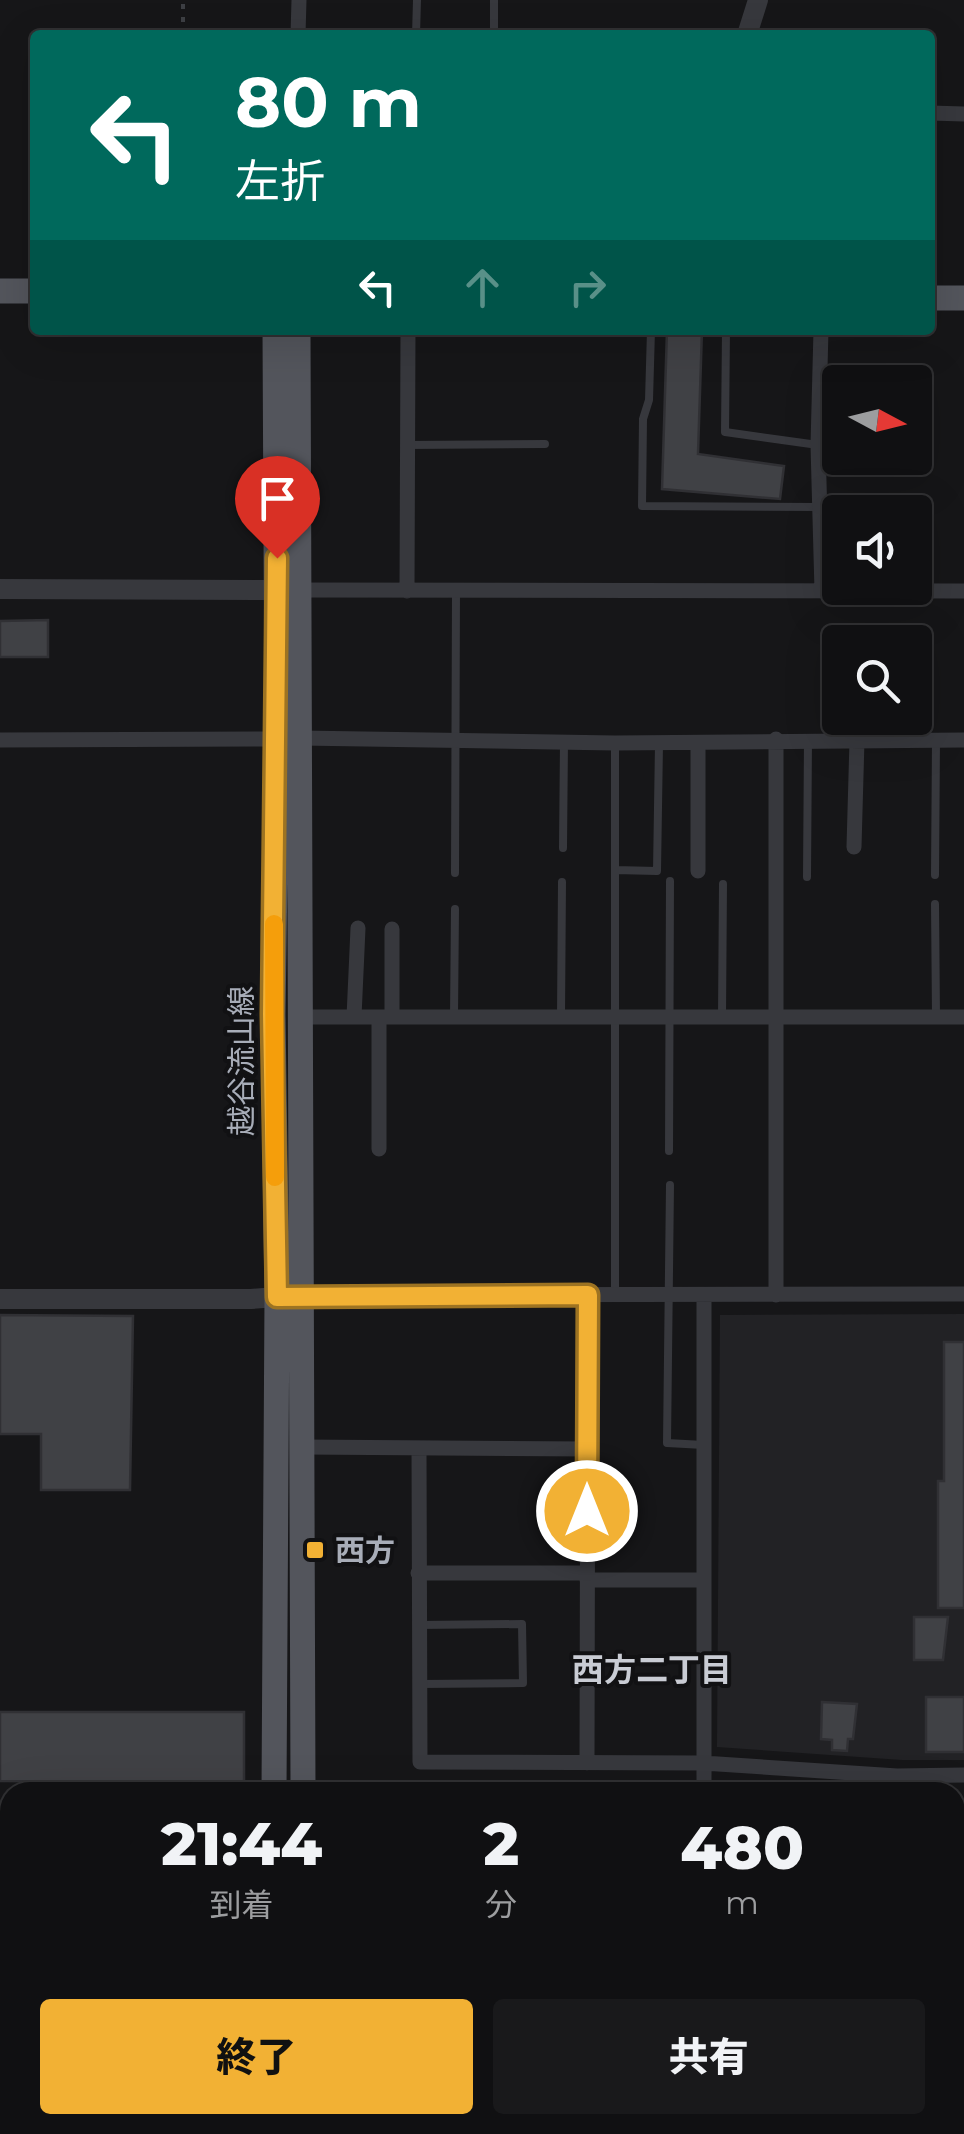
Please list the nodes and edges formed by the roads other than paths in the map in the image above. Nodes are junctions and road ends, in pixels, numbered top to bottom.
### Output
1 (299, 0) edge
2 (417, 0) edge
3 (494, 0) edge
4 (758, 0) edge
5 (298, 30) edge
6 (416, 30) edge
7 (494, 30) edge
8 (749, 30) edge
9 (935, 113) edge
10 (964, 114) edge
11 (0, 290) edge
12 (30, 291) edge
13 (935, 298) edge
14 (964, 298) edge
15 (275, 335) edge
16 (298, 335) edge
17 (408, 335) edge
18 (652, 335) edge
19 (726, 335) edge
20 (821, 335) edge
21 (545, 444) dead end
22 (408, 445) junction
23 (818, 445) junction
24 (820, 507) junction
25 (0, 589) edge
26 (288, 590) junction
27 (407, 591) junction
28 (822, 591) joint
29 (932, 591) edge
30 (964, 591) edge
31 (456, 592) junction
32 (288, 738) junction
33 (808, 739) junction
34 (0, 740) edge
35 (455, 740) junction
36 (776, 740) junction
37 (856, 740) junction
38 (936, 740) junction
39 (964, 740) edge
40 (564, 741) junction
41 (698, 743) junction
42 (615, 744) junction
43 (659, 744) junction
44 (854, 847) dead end
45 (563, 848) dead end
46 (616, 870) junction
47 (698, 871) dead end
48 (455, 873) dead end
49 (935, 875) dead end
50 (807, 877) dead end
51 (670, 881) dead end
52 (562, 882) dead end
53 (723, 884) dead end
54 (935, 904) dead end
55 (455, 909) dead end
56 (358, 928) dead end
57 (392, 929) dead end
58 (386, 1016) junction
59 (454, 1016) junction
60 (561, 1016) junction
61 (669, 1016) junction
62 (722, 1016) junction
63 (354, 1017) junction
64 (616, 1017) junction
65 (775, 1017) junction
66 (936, 1017) junction
67 (301, 1018) junction
68 (964, 1018) edge
69 (380, 1149) dead end
70 (669, 1152) dead end
71 (670, 1185) dead end
72 (964, 1294) edge
73 (588, 1295) junction
74 (776, 1295) junction
75 (289, 1296) junction
76 (616, 1296) junction
77 (668, 1296) junction
78 (704, 1296) junction
79 (0, 1300) edge
80 (704, 1445) junction
81 (302, 1447) junction
82 (419, 1449) junction
83 (587, 1449) junction
84 (418, 1573) junction
85 (586, 1576) junction
86 (703, 1580) junction
87 (418, 1625) junction
88 (419, 1684) junction
89 (587, 1762) junction
90 (703, 1763) junction
91 (964, 1775) edge
92 (274, 1782) edge
93 (303, 1782) edge
94 (704, 1782) edge

1 - 5 street
2 - 6 lane
3 - 7 lane
4 - 8 street
9 - 10 street
11 - 12 main road
13 - 14 main road
15 - 26 main road, 越谷流山線
16 - 26 main road, 越谷流山線
17 - 22 street
18 - 24 lane
19 - 23 lane
20 - 23 street
21 - 22 lane
22 - 27 street
23 - 24 street
24 - 28 street
25 - 26 street
26 - 27 street
26 - 32 main road, 越谷流山線
27 - 31 street
28 - 31 street
29 - 30 street
31 - 35 lane
32 - 34 street
32 - 35 street
32 - 67 main road, 越谷流山線
32 - 75 main road, 越谷流山線
33 - 36 street
33 - 37 street
33 - 50 lane
35 - 40 street
35 - 48 lane
36 - 41 street
36 - 65 street
37 - 38 street
37 - 44 street
38 - 39 street
38 - 49 lane
40 - 42 street
40 - 45 lane
41 - 43 street
41 - 47 street
42 - 43 street
42 - 46 lane
43 - 46 lane
46 - 64 lane
51 - 61 lane
52 - 60 lane
53 - 62 lane
54 - 66 lane
55 - 59 lane
56 - 63 street
57 - 58 street
58 - 59 street
58 - 63 street
58 - 69 street
59 - 60 street
60 - 64 street
61 - 62 street
61 - 64 street
61 - 70 lane
62 - 65 street
63 - 67 street
64 - 76 lane
65 - 66 street
65 - 74 street
66 - 68 street
67 - 75 main road, 越谷流山線
71 - 77 lane
72 - 74 street
73 - 75 street
73 - 76 street
73 - 83 street
74 - 78 street
75 - 79 street
75 - 81 main road, 越谷流山線
75 - 92 main road, 越谷流山線
76 - 77 street
77 - 78 street
77 - 80 lane
78 - 80 street
80 - 86 street
81 - 82 street
81 - 93 main road, 越谷流山線
82 - 83 street
82 - 84 street
83 - 85 street
84 - 85 street
84 - 87 street
85 - 86 street
85 - 89 street
86 - 90 street
87 - 88 street
87 - 88 lane
88 - 89 street
89 - 90 street
90 - 91 street
90 - 94 street

